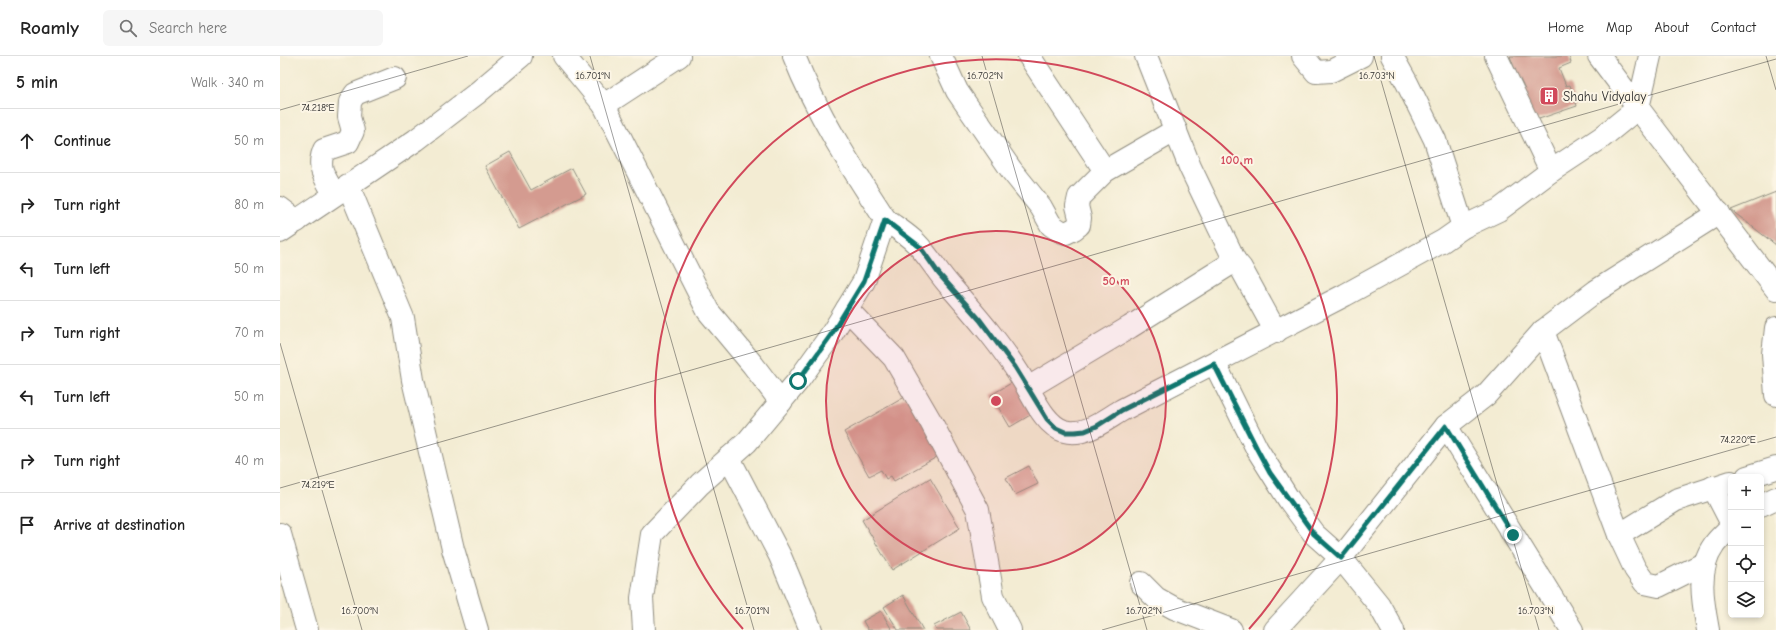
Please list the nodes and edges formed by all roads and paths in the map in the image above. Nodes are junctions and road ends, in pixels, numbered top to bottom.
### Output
1 (522, 56) edge
2 (564, 56) edge
3 (679, 56) edge
4 (794, 56) edge
5 (941, 56) edge
6 (1029, 56) edge
7 (1146, 56) edge
8 (1303, 56) edge
9 (1362, 56) edge
10 (1392, 56) edge
11 (1496, 56) edge
12 (1599, 56) edge
13 (1650, 56) edge
14 (395, 78) dead end
15 (604, 105) junction
16 (1638, 108) junction
17 (1176, 130) junction
18 (1105, 171) junction
19 (1551, 171) junction
20 (341, 190) junction
21 (1719, 213) junction
22 (286, 220) edge
23 (885, 220) junction
24 (1463, 227) junction
25 (1235, 261) junction
26 (1776, 289) edge
27 (847, 309) junction
28 (1776, 328) edge
29 (1543, 331) junction
30 (1276, 332) junction
31 (1214, 364) junction
32 (1028, 388) junction
33 (1776, 395) edge
34 (781, 402) junction
35 (1446, 426) junction
36 (729, 458) junction
37 (1776, 468) edge
38 (1756, 474) edge
39 (1722, 484) edge
40 (1776, 498) edge
41 (1764, 504) edge
42 (1728, 510) edge
43 (1728, 530) edge
44 (280, 534) edge
45 (1619, 535) junction
46 (1341, 558) junction
47 (1705, 563) junction
48 (1141, 583) dead end
49 (307, 630) edge
50 (476, 630) edge
51 (644, 630) edge
52 (812, 630) edge
53 (1010, 630) edge
54 (1231, 630) edge
55 (1275, 630) edge
56 (1393, 630) edge
57 (1572, 630) edge
58 (1708, 630) edge

1 - 20 main road
2 - 15 main road
3 - 15 main road
4 - 23 main road
5 - 18 main road
6 - 18 main road
7 - 17 main road
8 - 9 main road
10 - 24 main road
11 - 19 main road
12 - 16 main road
13 - 16 main road
14 - 20 main road
15 - 34 main road
16 - 19 main road
16 - 21 main road
17 - 18 main road
17 - 25 main road
19 - 24 main road
20 - 22 main road
20 - 50 main road
21 - 26 main road
21 - 29 main road
23 - 27 main road
23 - 32 main road
24 - 30 main road
25 - 30 main road
25 - 32 main road
27 - 34 main road
27 - 53 main road
28 - 33 main road
29 - 35 main road
29 - 45 main road
30 - 31 main road
31 - 32 main road
31 - 46 main road
34 - 36 main road
35 - 46 main road
35 - 57 main road
36 - 51 main road
36 - 52 main road
37 - 38 main road
39 - 42 main road
39 - 45 main road
40 - 41 main road
43 - 47 main road
44 - 49 main road
45 - 47 main road
46 - 55 main road
46 - 56 main road
47 - 58 main road
48 - 54 main road

